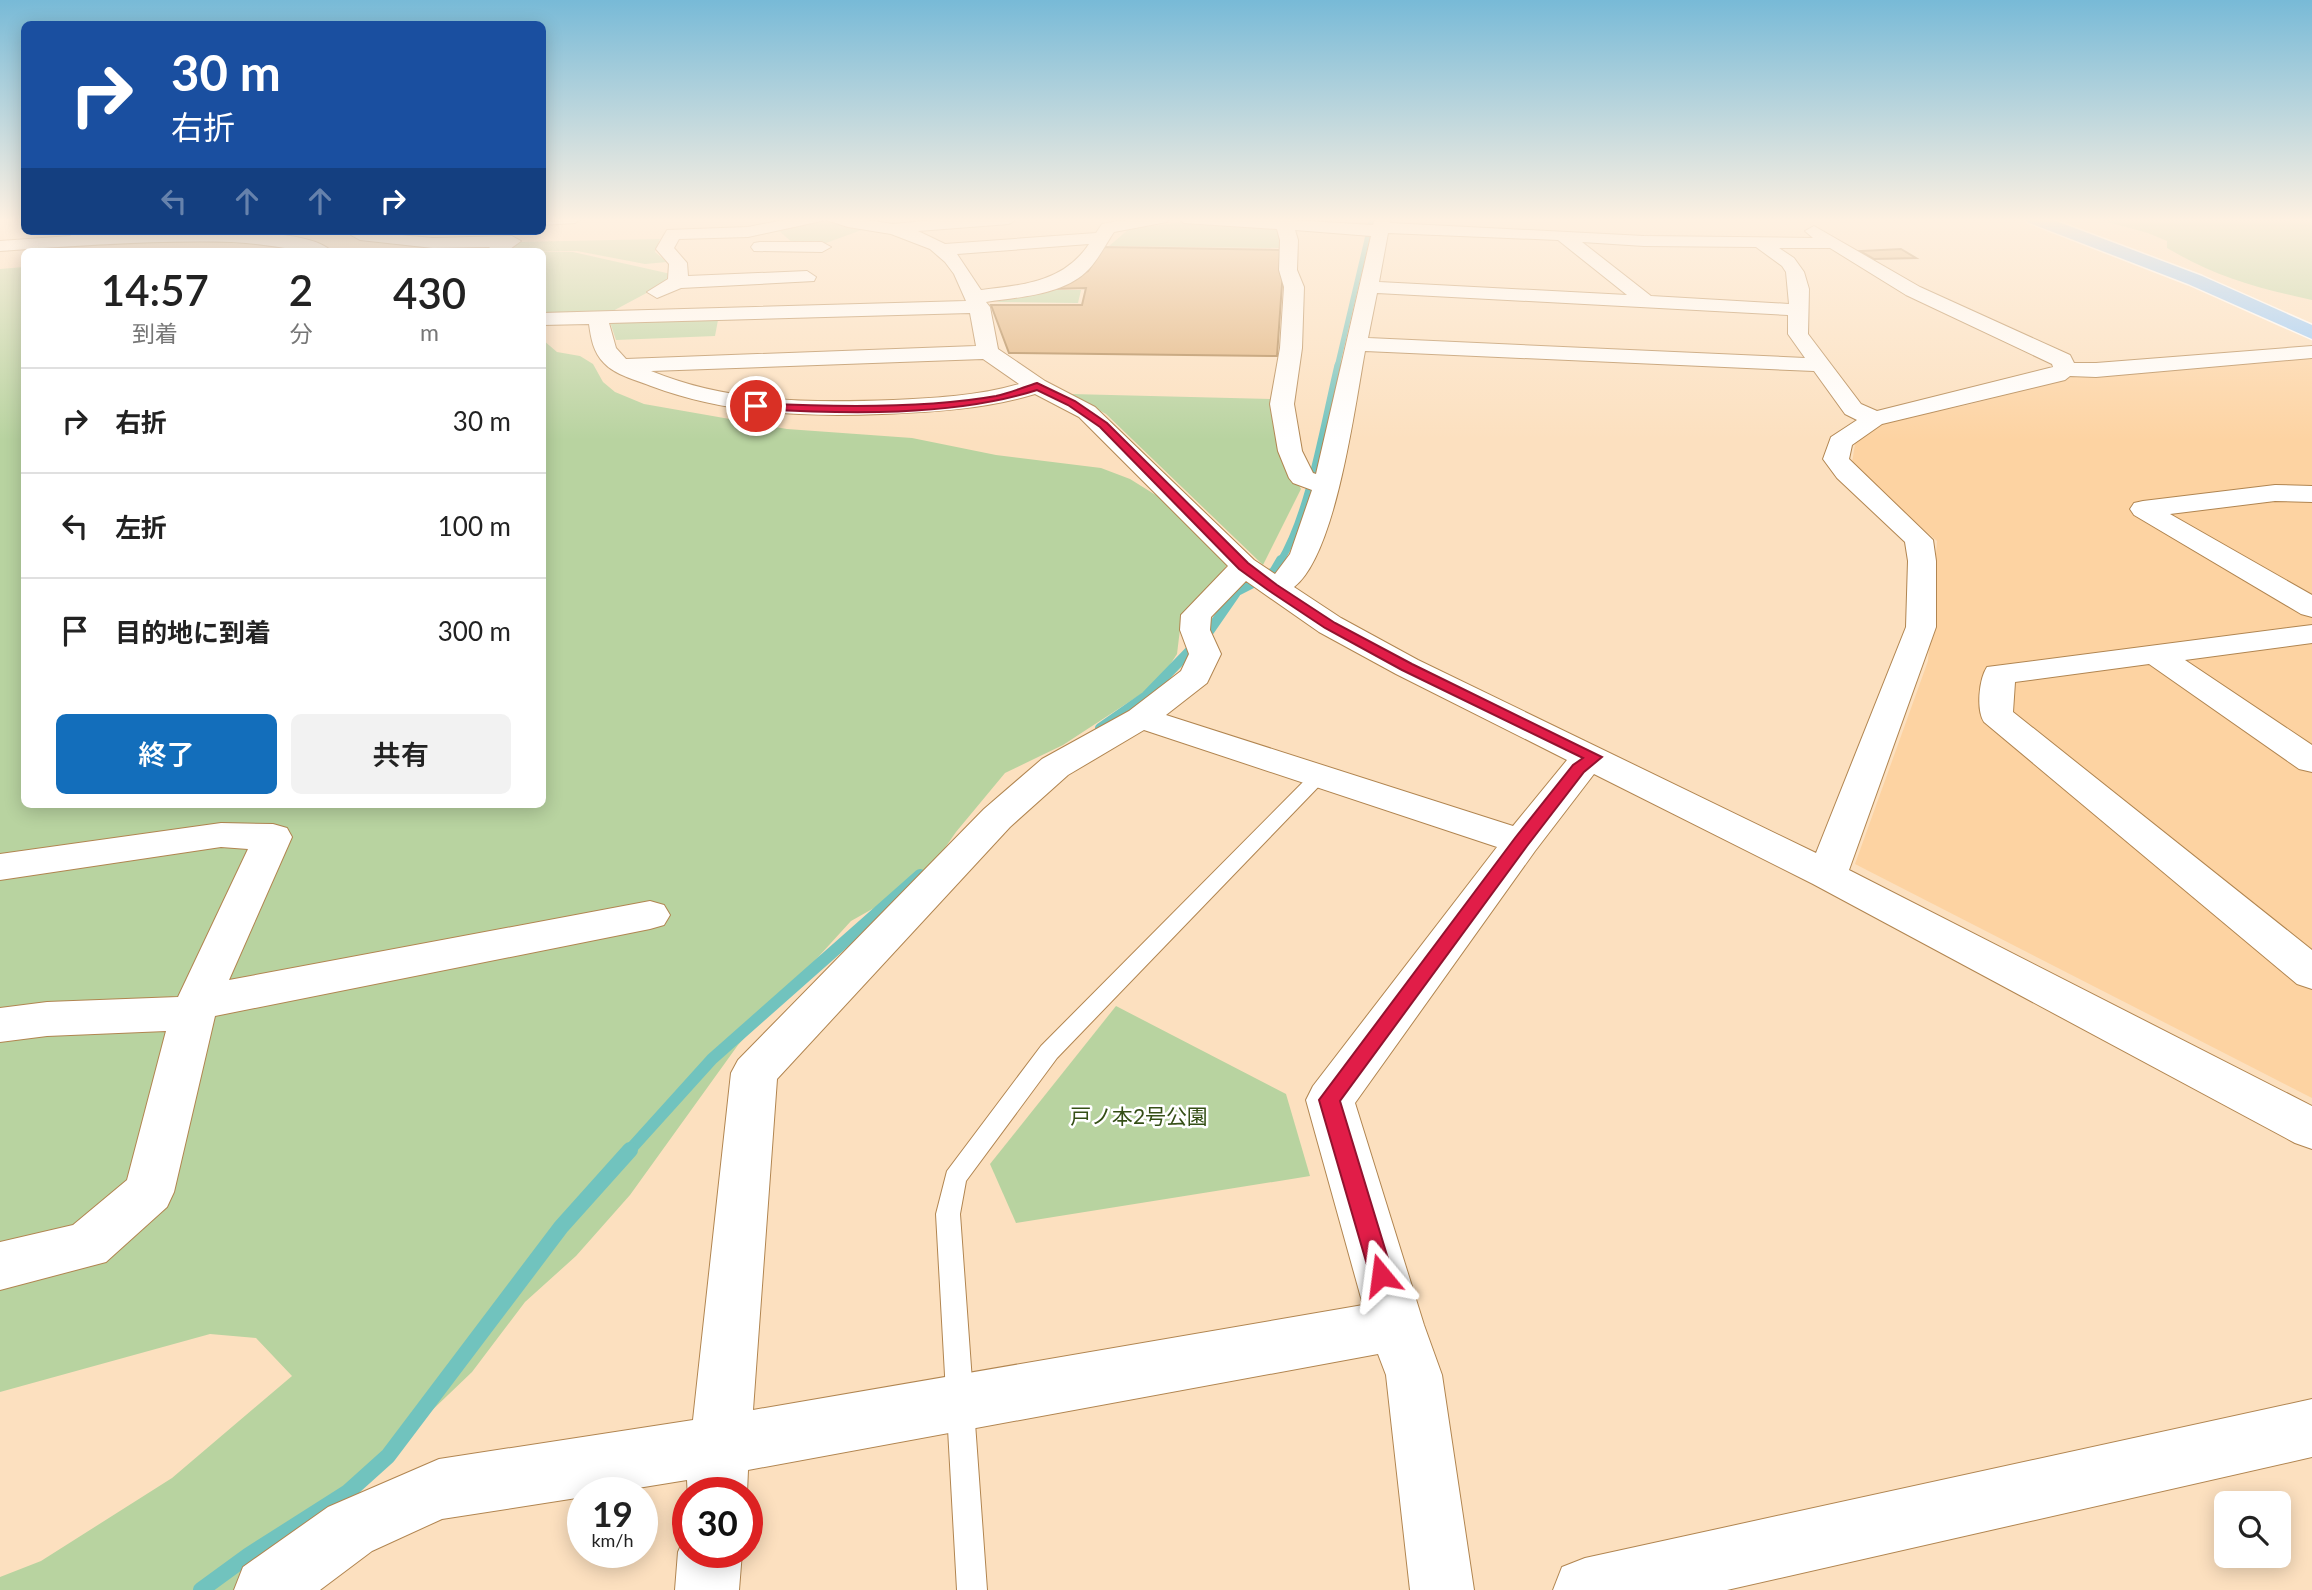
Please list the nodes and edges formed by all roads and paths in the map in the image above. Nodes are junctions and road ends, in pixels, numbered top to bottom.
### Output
1 (657, 292) edge
2 (807, 292) edge
3 (973, 292) edge
4 (1016, 292) edge
5 (1294, 292) edge
6 (1367, 292) edge
7 (1466, 292) edge
8 (1636, 292) edge
9 (1799, 292) edge
10 (1916, 292) edge
11 (2222, 292) edge
12 (1595, 299) junction
13 (1642, 301) junction
14 (978, 302) junction
15 (808, 310) junction
16 (1798, 310) junction
17 (607, 316) junction
18 (546, 319) edge
19 (2312, 333) edge
20 (1355, 344) junction
21 (988, 352) junction
22 (2312, 352) edge
23 (1612, 355) junction
24 (619, 365) junction
25 (1820, 365) junction
26 (2065, 369) junction
27 (1037, 386) junction
28 (1874, 419) junction
29 (1326, 486) junction
30 (2312, 495) edge
31 (1259, 578) junction
32 (2312, 608) edge
33 (2312, 634) edge
34 (2154, 653) junction
35 (1140, 718) junction
36 (1594, 757) junction
37 (2312, 761) edge
38 (1319, 776) junction
39 (1521, 842) junction
40 (0, 867) edge
41 (1827, 875) junction
42 (650, 915) dead end
43 (2312, 973) edge
44 (196, 1008) junction
45 (0, 1025) edge
46 (2312, 1129) edge
47 (0, 1266) edge
48 (1396, 1325) junction
49 (962, 1402) junction
50 (2312, 1428) edge
51 (719, 1469) edge
52 (708, 1568) edge
53 (266, 1590) edge
54 (706, 1590) edge
55 (972, 1590) edge
56 (1442, 1590) edge
57 (1585, 1590) edge

1 - 17 street
2 - 15 street
3 - 14 street
4 - 14 street
5 - 29 street
6 - 20 street
7 - 12 street
8 - 13 street
9 - 16 street
10 - 26 street
11 - 19 main road
12 - 13 street
12 - 23 street
13 - 16 street
14 - 15 street
14 - 21 street
15 - 17 street
16 - 25 street
17 - 18 street
17 - 24 street
20 - 23 street
20 - 29 street
21 - 24 street
21 - 27 street
22 - 26 street
23 - 25 street
24 - 27 street
25 - 28 street
26 - 28 street
27 - 31 street
28 - 41 street
29 - 31 street
30 - 32 street
31 - 35 street
31 - 36 street
33 - 34 street
34 - 37 street
34 - 43 street
35 - 38 street
35 - 51 street
36 - 39 street
36 - 41 street
38 - 39 street
38 - 49 lane
39 - 48 street
40 - 44 street
41 - 46 street
42 - 44 street
44 - 45 street
44 - 47 street
48 - 49 street
48 - 56 street
49 - 51 street
49 - 55 lane
50 - 57 street
51 - 53 street
52 - 54 street

